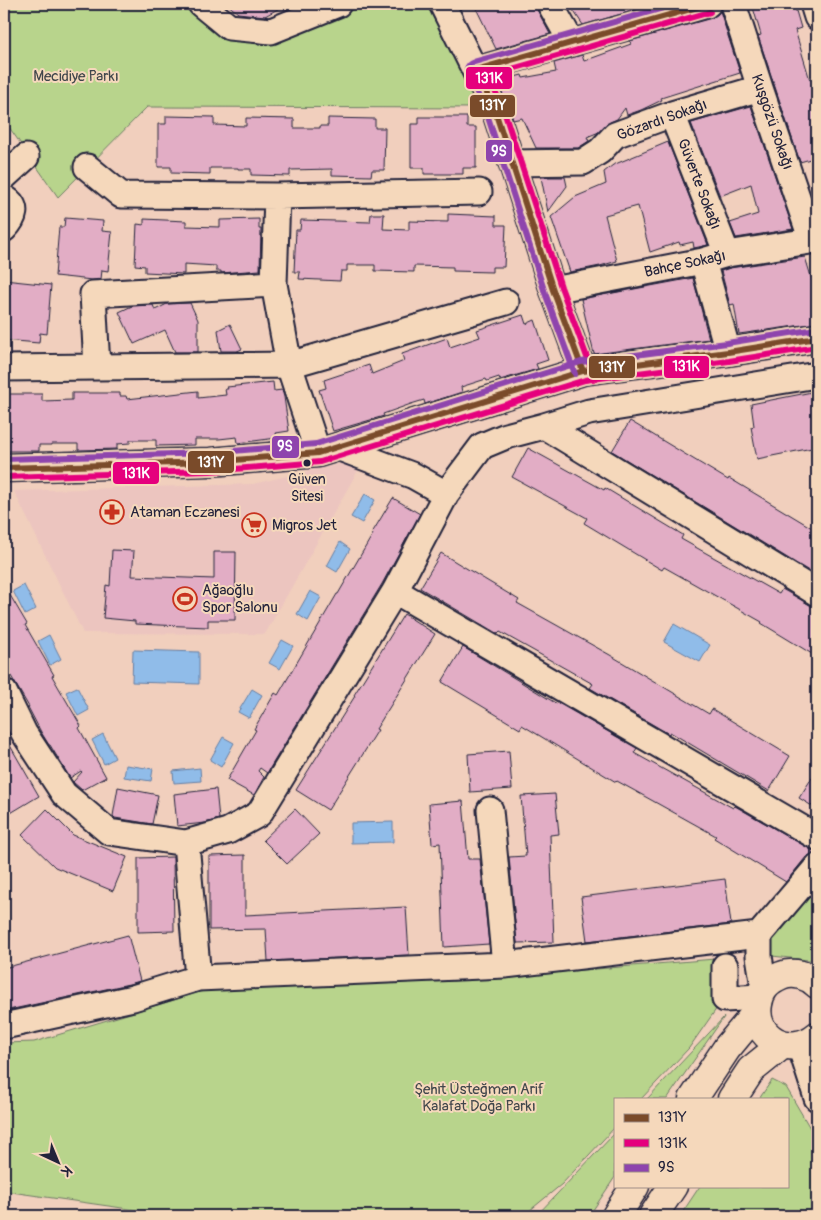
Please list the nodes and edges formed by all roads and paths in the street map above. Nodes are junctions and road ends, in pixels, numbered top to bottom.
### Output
1 (201, 4) edge
2 (338, 4) edge
3 (442, 4) edge
4 (550, 4) edge
5 (708, 4) edge
6 (733, 4) edge
7 (813, 4) edge
8 (817, 17) edge
9 (572, 43) junction
10 (476, 70) junction
11 (760, 88) junction
12 (672, 114) junction
13 (26, 157) dead end
14 (512, 163) junction
15 (88, 167) dead end
16 (4, 177) edge
17 (479, 192) dead end
18 (277, 196) junction
19 (4, 198) edge
20 (4, 229) edge
21 (815, 240) edge
22 (715, 258) junction
23 (274, 284) junction
24 (553, 290) junction
25 (506, 302) dead end
26 (817, 338) edge
27 (728, 352) junction
28 (289, 365) junction
29 (97, 367) junction
30 (4, 368) edge
31 (583, 371) junction
32 (817, 375) edge
33 (544, 426) junction
34 (327, 450) junction
35 (4, 468) edge
36 (446, 494) junction
37 (396, 591) junction
38 (817, 593) edge
39 (4, 692) edge
40 (490, 810) dead end
41 (817, 838) edge
42 (186, 843) junction
43 (817, 867) edge
44 (759, 945) junction
45 (505, 965) junction
46 (725, 966) dead end
47 (198, 978) junction
48 (810, 978) edge
49 (760, 999) junction
50 (4, 1026) edge
51 (800, 1042) edge
52 (694, 1098) edge
53 (733, 1098) edge
54 (817, 1098) edge
55 (672, 1188) edge
56 (633, 1190) edge
57 (615, 1216) edge
58 (653, 1216) edge

1 - 2 street
3 - 10 street
4 - 9 street
5 - 9 street
6 - 11 street, Kuşgözü Sokağı
7 - 8 street
9 - 10 street
10 - 14 street
11 - 12 street, Gözardı Sokağı
11 - 21 street, Kuşgözü Sokağı
12 - 14 street, Gözardı Sokağı
12 - 22 street, Güverte Sokağı
13 - 16 street
14 - 24 street
15 - 18 street
17 - 18 street
18 - 23 street
19 - 20 street
21 - 22 street, Bahçe Sokağı
22 - 24 street, Bahçe Sokağı
22 - 27 street, Güverte Sokağı
23 - 28 street
23 - 29 street
24 - 31 street
25 - 28 street
26 - 27 main road
27 - 31 main road
28 - 29 street
28 - 34 street
29 - 30 street
31 - 34 main road
32 - 33 street
33 - 36 street
33 - 38 street
34 - 35 main road
34 - 36 street
36 - 37 street
37 - 41 street
37 - 42 street
39 - 42 street
40 - 45 street
42 - 47 street
43 - 44 street
44 - 45 street
44 - 49 street
45 - 47 street
46 - 49 street
47 - 50 street
48 - 49 main road
49 - 51 main road
49 - 52 main road
51 - 53 main road
51 - 54 street
55 - 58 main road
56 - 57 main road

